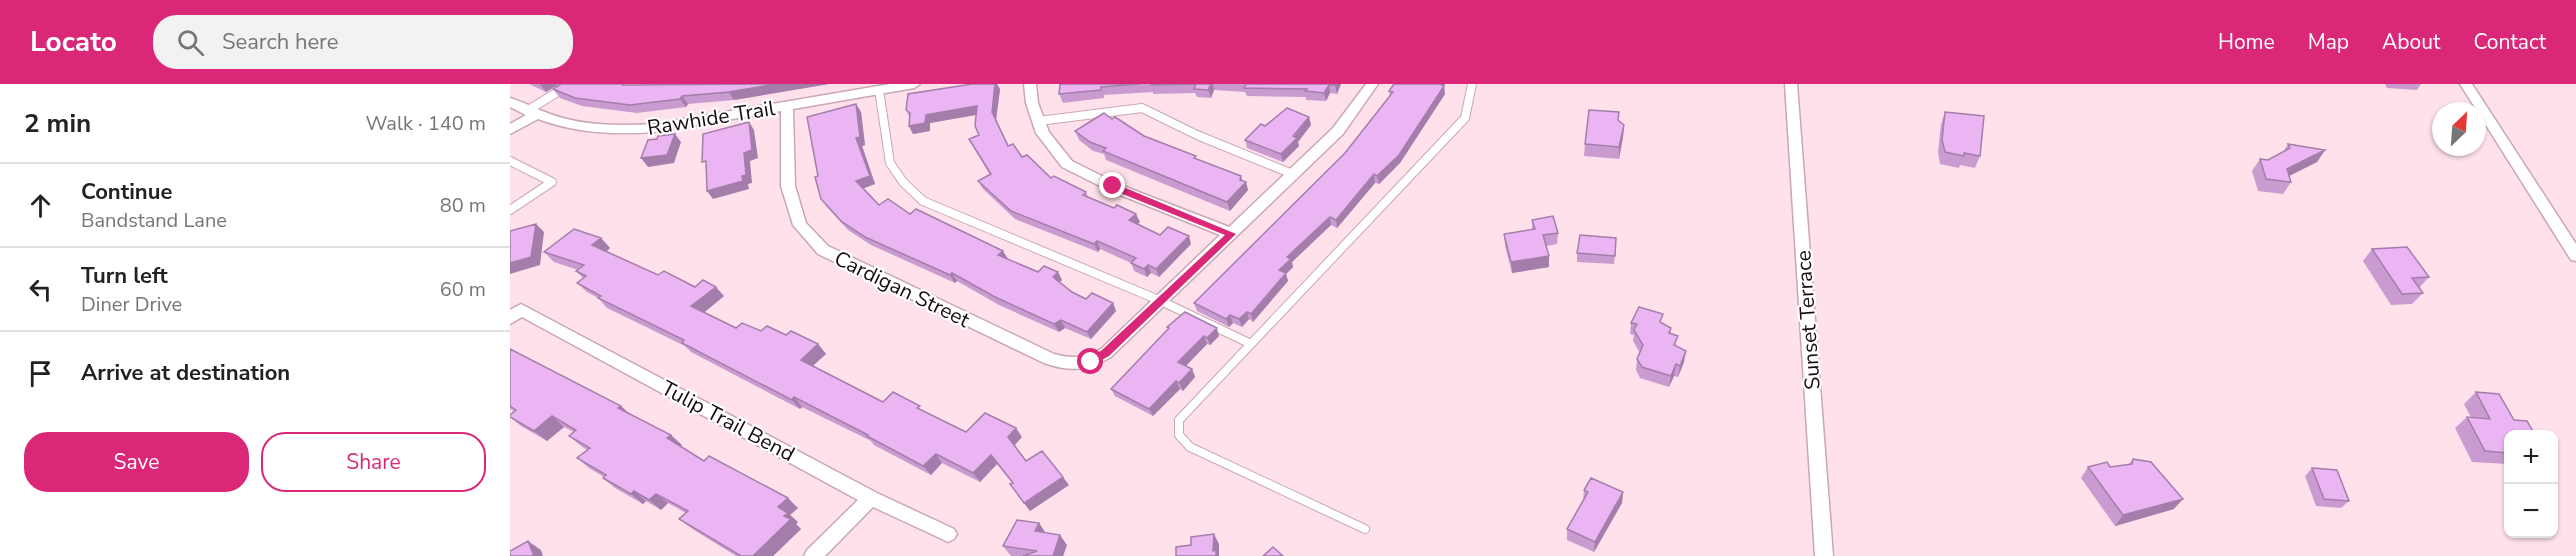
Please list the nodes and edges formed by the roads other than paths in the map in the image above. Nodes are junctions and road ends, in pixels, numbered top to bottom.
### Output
1 (570, 84) edge
2 (913, 84) edge
3 (1030, 84) edge
4 (1372, 84) edge
5 (1472, 84) edge
6 (1791, 84) edge
7 (2466, 84) edge
8 (879, 90) junction
9 (510, 102) edge
10 (787, 106) junction
11 (531, 112) junction
12 (1039, 121) junction
13 (510, 130) edge
14 (510, 161) edge
15 (1294, 175) junction
16 (510, 210) edge
17 (1232, 234) junction
18 (2576, 256) edge
19 (1161, 301) junction
20 (510, 318) edge
21 (1251, 344) junction
22 (871, 498) junction
23 (1365, 529) dead end
24 (948, 534) dead end
25 (813, 556) edge
26 (1824, 556) edge

1 - 11 lane
2 - 8 street, Rawhide Trail
3 - 12 street
4 - 15 street
5 - 21 lane
6 - 26 street, Sunset Terrace
7 - 18 street
8 - 10 street, Rawhide Trail
8 - 19 lane
9 - 11 street, Rawhide Trail
10 - 11 street, Rawhide Trail
10 - 19 street, Cardigan Street
11 - 13 street
12 - 15 lane
12 - 17 street
14 - 16 lane
15 - 17 street
17 - 19 street
19 - 21 lane
20 - 22 street, Tulip Trail Bend
21 - 23 lane
22 - 24 street, Tulip Trail Bend
22 - 25 street

